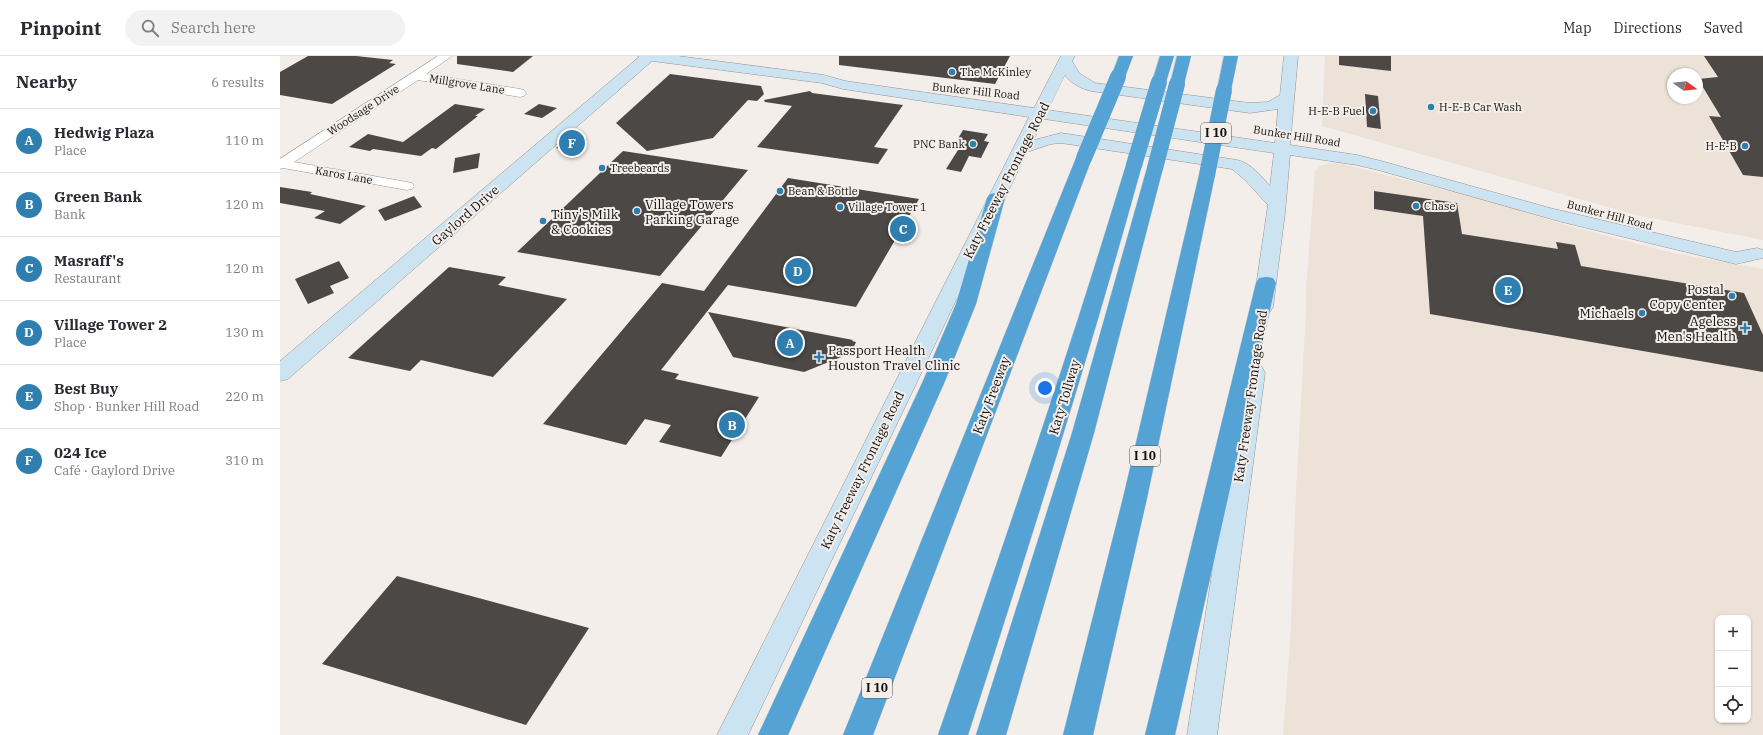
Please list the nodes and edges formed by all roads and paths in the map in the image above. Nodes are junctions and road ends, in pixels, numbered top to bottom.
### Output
1 (446, 56) edge
2 (646, 56) edge
3 (649, 56) edge
4 (1126, 56) edge
5 (1167, 56) edge
6 (1184, 56) edge
7 (1231, 56) edge
8 (1291, 56) edge
9 (1067, 59) edge
10 (415, 76) junction
11 (824, 79) junction
12 (520, 92) dead end
13 (1001, 94) dead end
14 (1031, 97) dead end
15 (1287, 97) junction
16 (1062, 101) dead end
17 (1043, 105) junction
18 (1094, 105) dead end
19 (1118, 109) dead end
20 (1134, 111) dead end
21 (1181, 118) dead end
22 (1205, 121) dead end
23 (1228, 125) dead end
24 (1283, 137) junction
25 (1341, 142) dead end
26 (1021, 149) junction
27 (281, 164) edge
28 (1144, 167) junction
29 (407, 186) dead end
30 (996, 198) junction
31 (1276, 203) junction
32 (1760, 255) edge
33 (1266, 283) junction
34 (280, 373) edge
35 (895, 640) junction
36 (732, 735) edge
37 (773, 735) edge
38 (843, 735) edge
39 (858, 735) edge
40 (953, 735) edge
41 (991, 735) edge
42 (1078, 735) edge
43 (1160, 735) edge
44 (1202, 735) edge

1 - 10 street, Woodsage Drive
2 - 3 street, Bunker Hill Road
3 - 11 street, Bunker Hill Road
3 - 34 street, Gaylord Drive
4 - 35 highway, Katy Freeway / I 10, bridge
5 - 28 highway, Katy Tollway, bridge
6 - 28 highway, Katy Tollway, bridge
7 - 42 highway, I 10, bridge
8 - 15 street, Katy Freeway Frontage Road
9 - 15 street
9 - 17 street, Katy Freeway Frontage Road
10 - 12 street, Millgrove Lane
10 - 27 street, Woodsage Drive
11 - 13 street, Bunker Hill Road
11 - 17 street, Bunker Hill Road
14 - 17 street, Bunker Hill Road
15 - 24 street, Katy Freeway Frontage Road
16 - 17 street, Bunker Hill Road
17 - 24 street, Bunker Hill Road
17 - 26 street, Katy Freeway Frontage Road
18 - 19 street
20 - 21 street
22 - 23 street
24 - 31 street, Katy Freeway Frontage Road
24 - 32 street, Bunker Hill Road
25 - 32 street, Bunker Hill Road
26 - 30 street, Katy Freeway Frontage Road
26 - 31 street
27 - 29 street, Karos Lane
28 - 40 highway, Katy Tollway
28 - 41 highway, Katy Tollway
30 - 36 street, Katy Freeway Frontage Road
30 - 37 highway
31 - 33 street, Katy Freeway Frontage Road
33 - 43 highway
33 - 44 street, Katy Freeway Frontage Road
35 - 38 highway
35 - 39 highway, Katy Freeway / I 10

